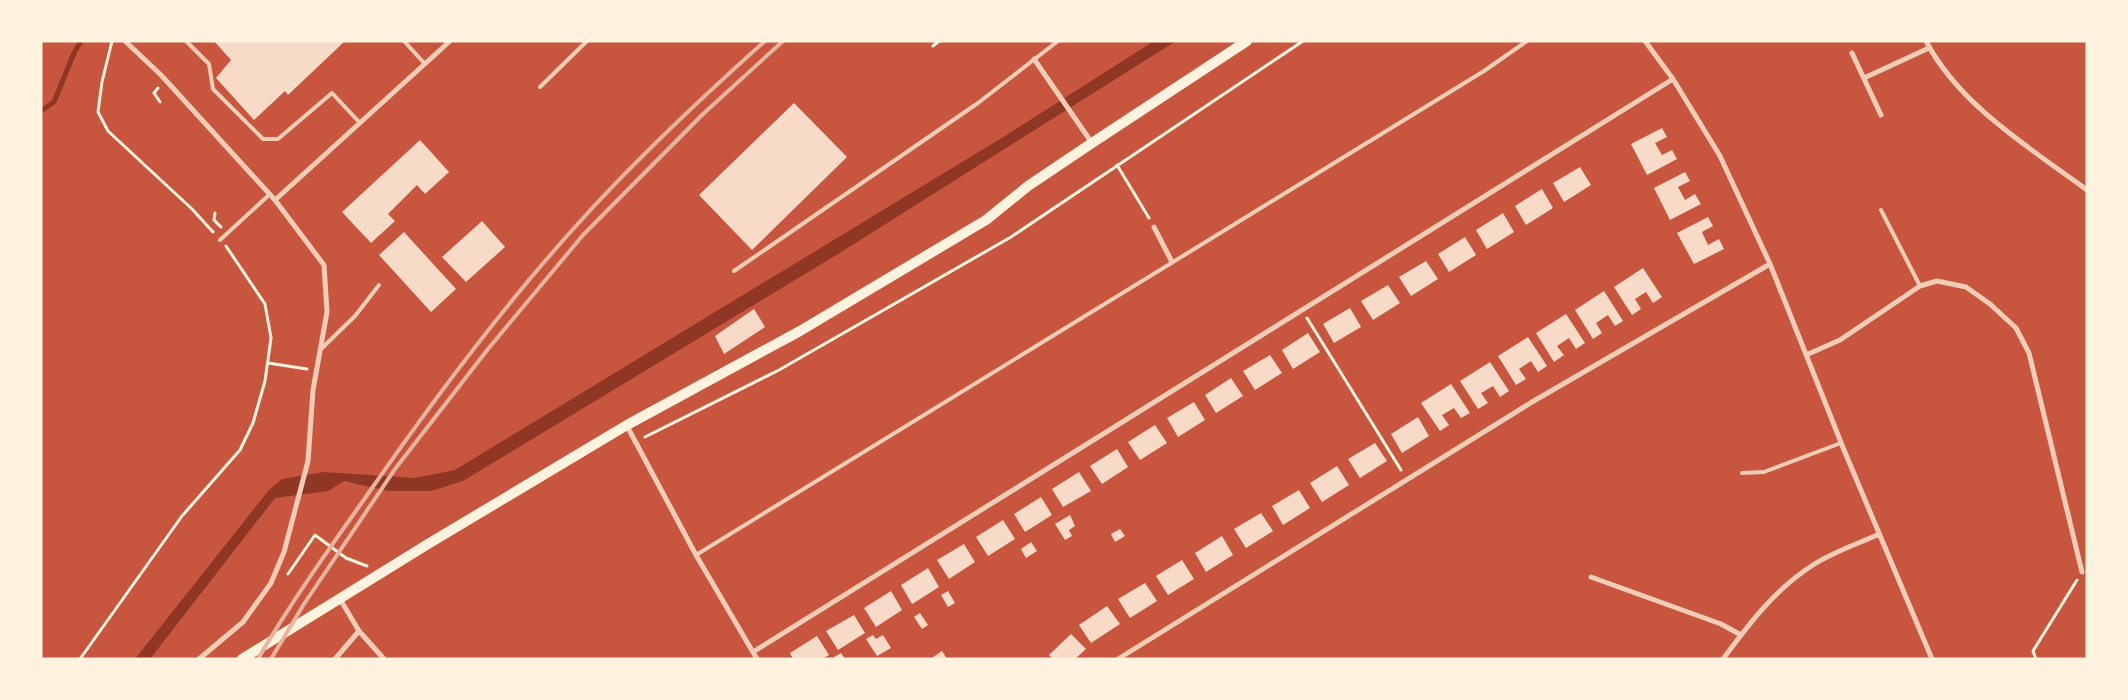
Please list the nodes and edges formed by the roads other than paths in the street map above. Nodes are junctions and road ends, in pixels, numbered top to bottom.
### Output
1 (125, 41) edge
2 (186, 41) edge
3 (404, 41) edge
4 (450, 41) edge
5 (587, 41) edge
6 (1058, 41) edge
7 (1247, 41) edge
8 (1527, 41) edge
9 (1645, 41) edge
10 (1926, 41) edge
11 (1929, 48) junction
12 (1852, 53) dead end
13 (1034, 60) junction
14 (425, 64) junction
15 (1864, 78) junction
16 (1673, 79) junction
17 (540, 87) dead end
18 (1881, 114) dead end
19 (360, 123) junction
20 (1092, 142) junction
21 (2087, 190) edge
22 (270, 194) junction
23 (275, 200) junction
24 (1881, 210) dead end
25 (1154, 227) road end
26 (220, 240) road end
27 (1172, 262) junction
28 (1770, 264) junction
29 (734, 271) dead end
30 (379, 285) dead end
31 (1920, 286) junction
32 (320, 350) junction
33 (1806, 356) junction
34 (627, 425) junction
35 (1841, 443) junction
36 (1742, 472) dead end
37 (1880, 534) junction
38 (696, 555) junction
39 (2082, 572) road end
40 (1591, 577) dead end
41 (339, 598) junction
42 (360, 631) junction
43 (1741, 635) junction
44 (752, 652) junction
45 (199, 659) edge
46 (242, 659) edge
47 (335, 659) edge
48 (384, 659) edge
49 (757, 659) edge
50 (1118, 659) edge
51 (1723, 659) edge
52 (1932, 659) edge

1 - 22 street
2 - 19 lane
3 - 14 lane
4 - 14 street
5 - 17 lane
6 - 13 lane
7 - 20 main road
8 - 27 lane
9 - 16 street
10 - 11 street
11 - 15 street
11 - 21 street
12 - 15 street
13 - 20 street
13 - 29 lane
14 - 19 street
15 - 18 street
16 - 28 street
16 - 44 street
19 - 23 street
20 - 34 main road
22 - 23 street
22 - 26 lane
23 - 32 street
24 - 31 lane
25 - 27 street
27 - 38 lane
28 - 33 street
28 - 50 street
30 - 32 lane
31 - 33 street
31 - 39 street
32 - 45 street
33 - 35 street
34 - 38 street
34 - 41 main road
35 - 36 lane
35 - 37 street
37 - 43 street
37 - 52 street
38 - 44 street
40 - 43 street
41 - 42 street
41 - 46 main road
42 - 47 street
42 - 48 street
43 - 51 street
44 - 49 street

